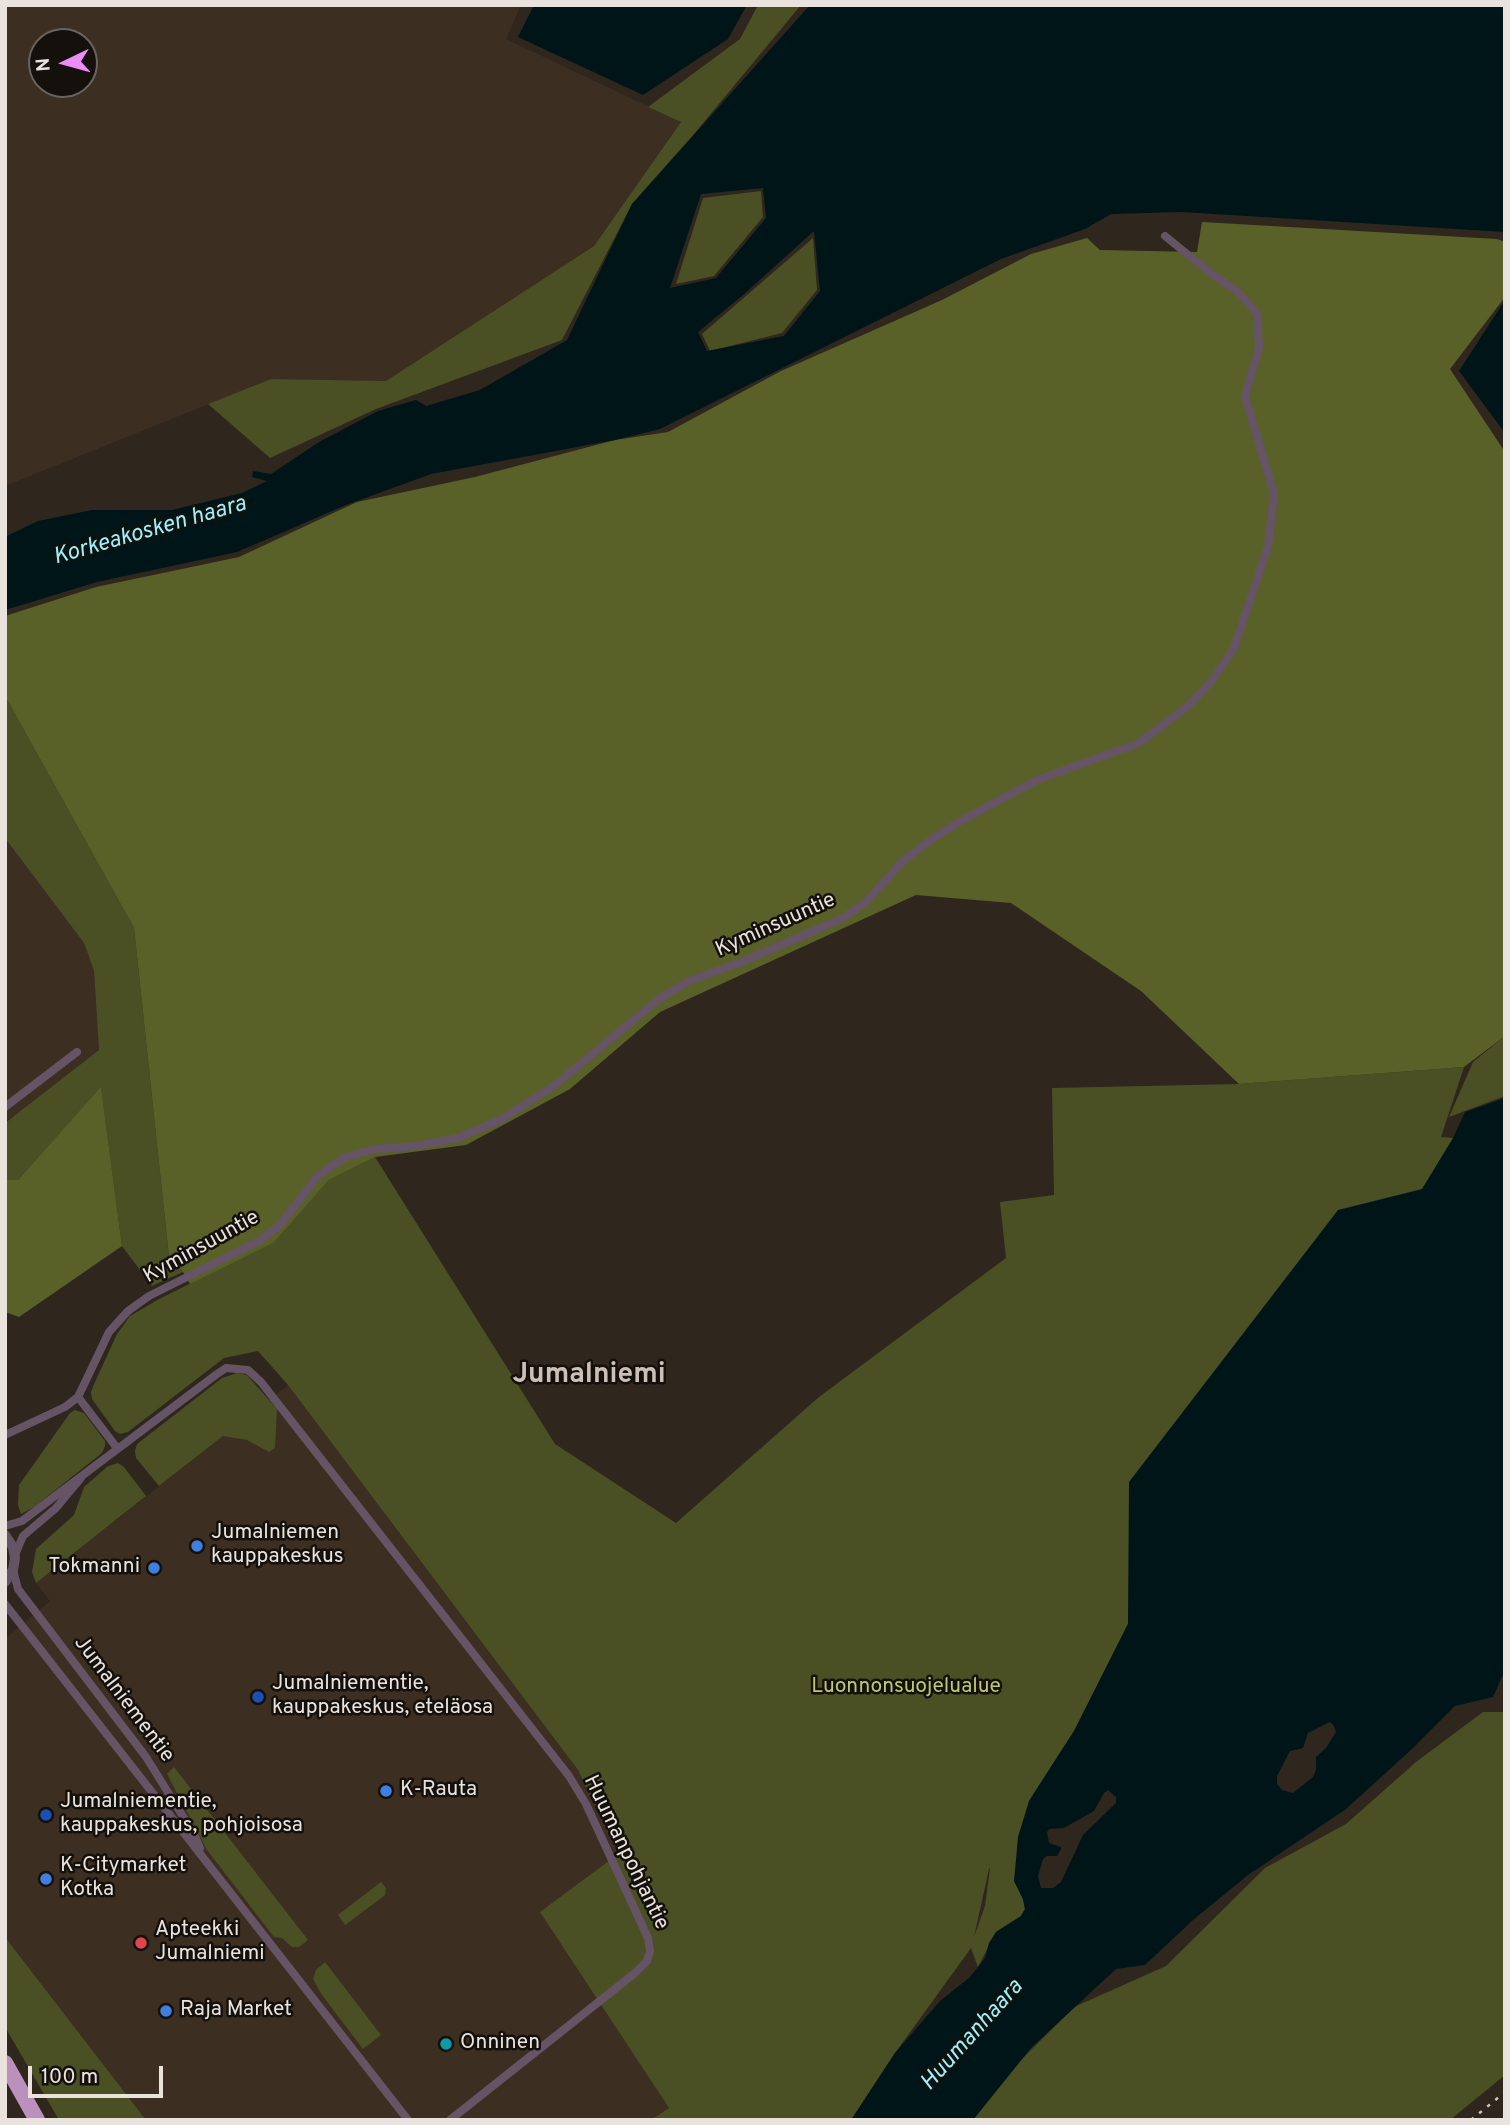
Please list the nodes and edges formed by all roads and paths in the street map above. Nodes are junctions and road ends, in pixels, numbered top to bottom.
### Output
1 (1165, 236) dead end
2 (77, 1052) dead end
3 (5, 1107) edge
4 (78, 1397) junction
5 (5, 1435) edge
6 (117, 1448) junction
7 (87, 1471) junction
8 (5, 1526) edge
9 (5, 1535) edge
10 (14, 1564) junction
11 (5, 1582) edge
12 (5, 1604) edge
13 (202, 1854) junction
14 (5, 2063) edge
15 (5, 2080) edge
16 (36, 2120) edge
17 (408, 2120) edge
18 (450, 2120) edge

1 - 4 street, Kyminsuuntie
2 - 3 street
4 - 5 street
4 - 6 street
6 - 7 street
6 - 18 street, Huumanpohjantie
7 - 8 street
7 - 10 street
9 - 10 street
10 - 11 street
10 - 13 street, Jumalniementie
12 - 13 street, Jumalniementie
13 - 17 street, Jumalniementie
14 - 16 highway
15 - 16 highway

